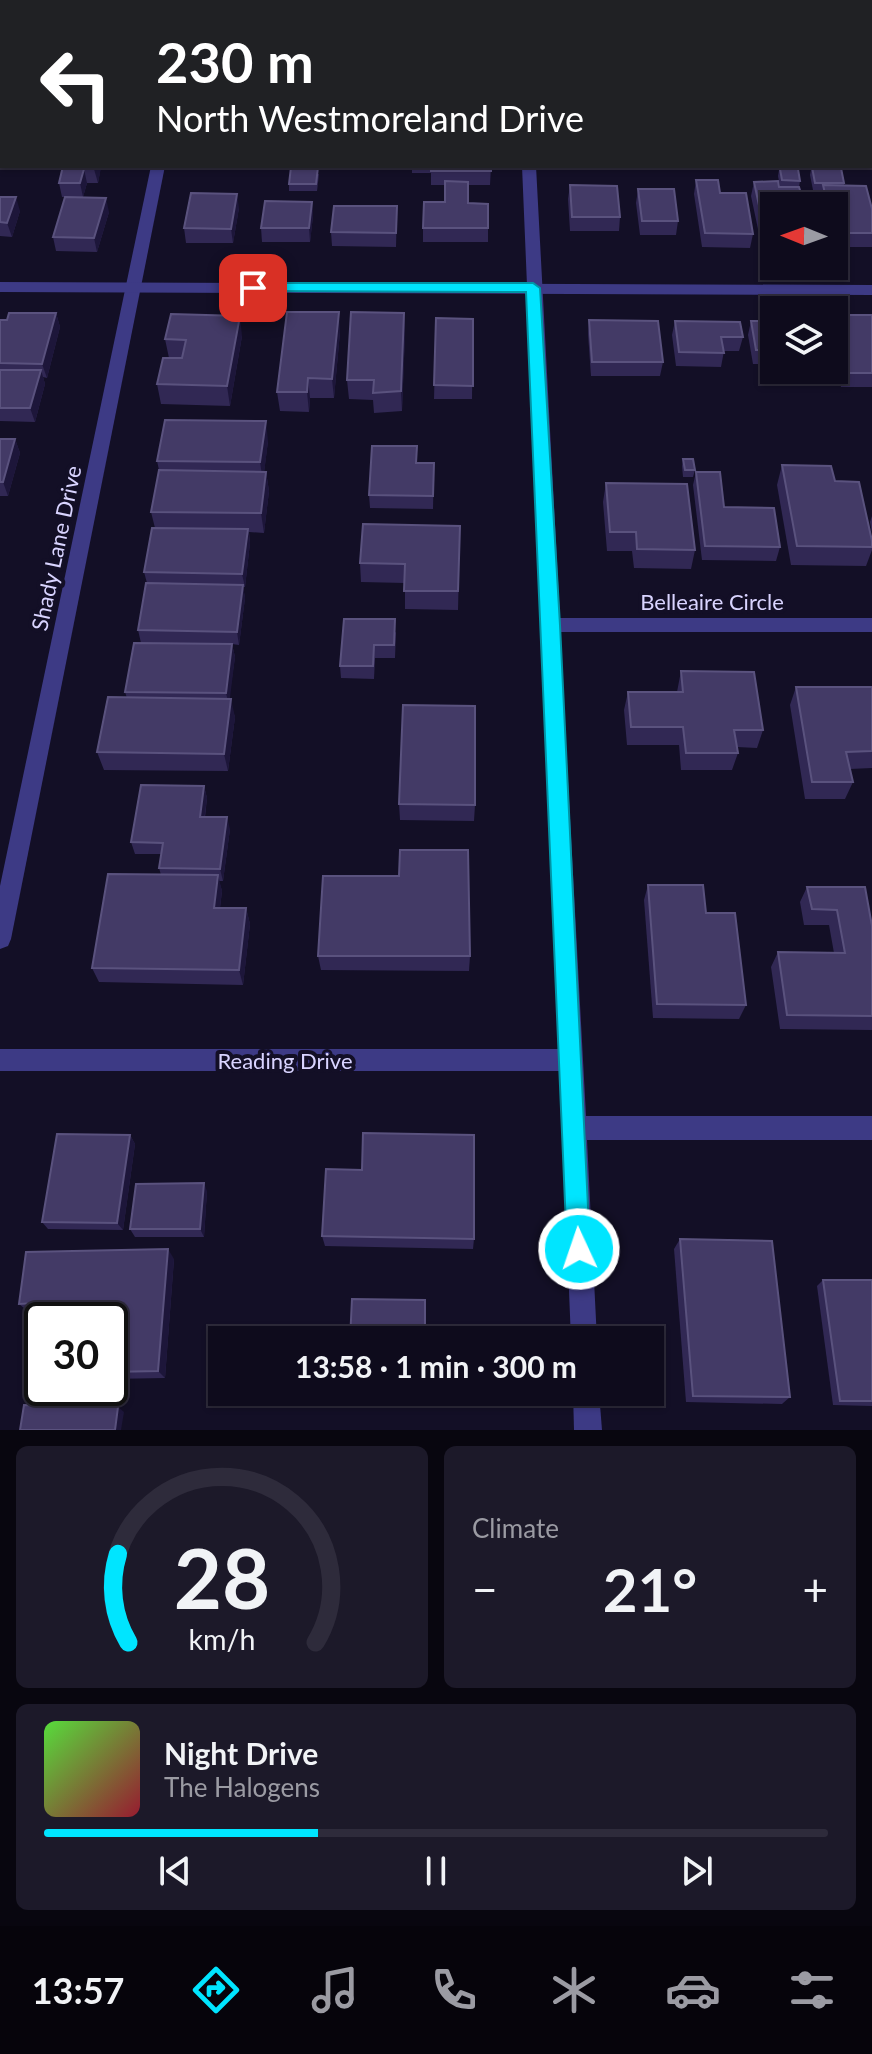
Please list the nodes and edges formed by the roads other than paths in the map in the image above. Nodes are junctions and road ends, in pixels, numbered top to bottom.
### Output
1 (158, 168) edge
2 (529, 168) edge
3 (0, 287) edge
4 (134, 288) junction
5 (533, 288) junction
6 (872, 290) edge
7 (551, 625) junction
8 (872, 625) edge
9 (0, 939) edge
10 (0, 1060) edge
11 (570, 1060) junction
12 (572, 1128) junction
13 (872, 1128) edge
14 (583, 1326) edge
15 (587, 1406) edge
16 (588, 1430) edge

1 - 4 street, Shady Lane Drive
2 - 5 street
3 - 4 street
4 - 5 street
4 - 9 street, Shady Lane Drive
5 - 6 street
5 - 7 street
7 - 8 street, Belleaire Circle
7 - 11 street
10 - 11 street, Reading Drive
11 - 12 street
12 - 13 street
12 - 14 street
15 - 16 street

